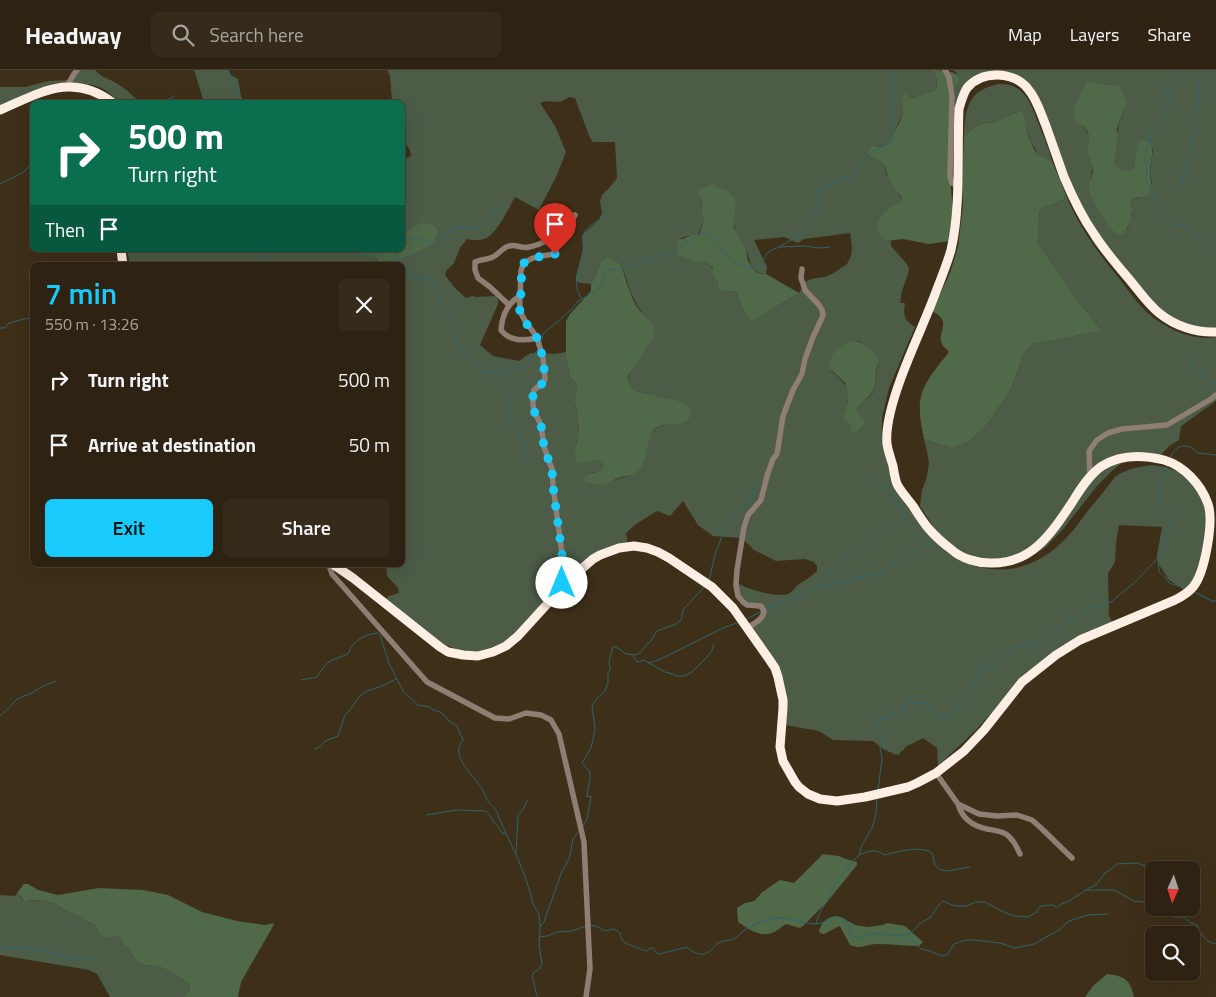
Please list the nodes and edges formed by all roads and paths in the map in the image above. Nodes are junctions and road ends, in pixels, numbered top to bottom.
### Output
1 (77, 70) edge
2 (945, 70) edge
3 (67, 86) junction
4 (109, 100) edge
5 (0, 110) edge
6 (957, 186) junction
7 (575, 215) dead end
8 (555, 254) dead end
9 (802, 269) dead end
10 (520, 296) junction
11 (509, 305) junction
12 (1216, 332) edge
13 (537, 338) junction
14 (1216, 395) edge
15 (1090, 478) junction
16 (330, 567) edge
17 (337, 567) edge
18 (562, 589) junction
19 (747, 628) junction
20 (936, 773) junction
21 (958, 804) junction
22 (1020, 854) dead end
23 (1072, 858) dead end
24 (586, 997) edge

1 - 3 street
2 - 6 street
3 - 4 highway
3 - 5 highway
6 - 12 highway
6 - 15 highway
7 - 11 street
8 - 10 street
9 - 19 street
10 - 11 street
10 - 13 street
11 - 13 street
13 - 18 street
14 - 15 street
15 - 20 highway
16 - 24 street
17 - 18 highway
18 - 19 highway
19 - 20 highway
20 - 21 street
21 - 22 street
21 - 23 street

